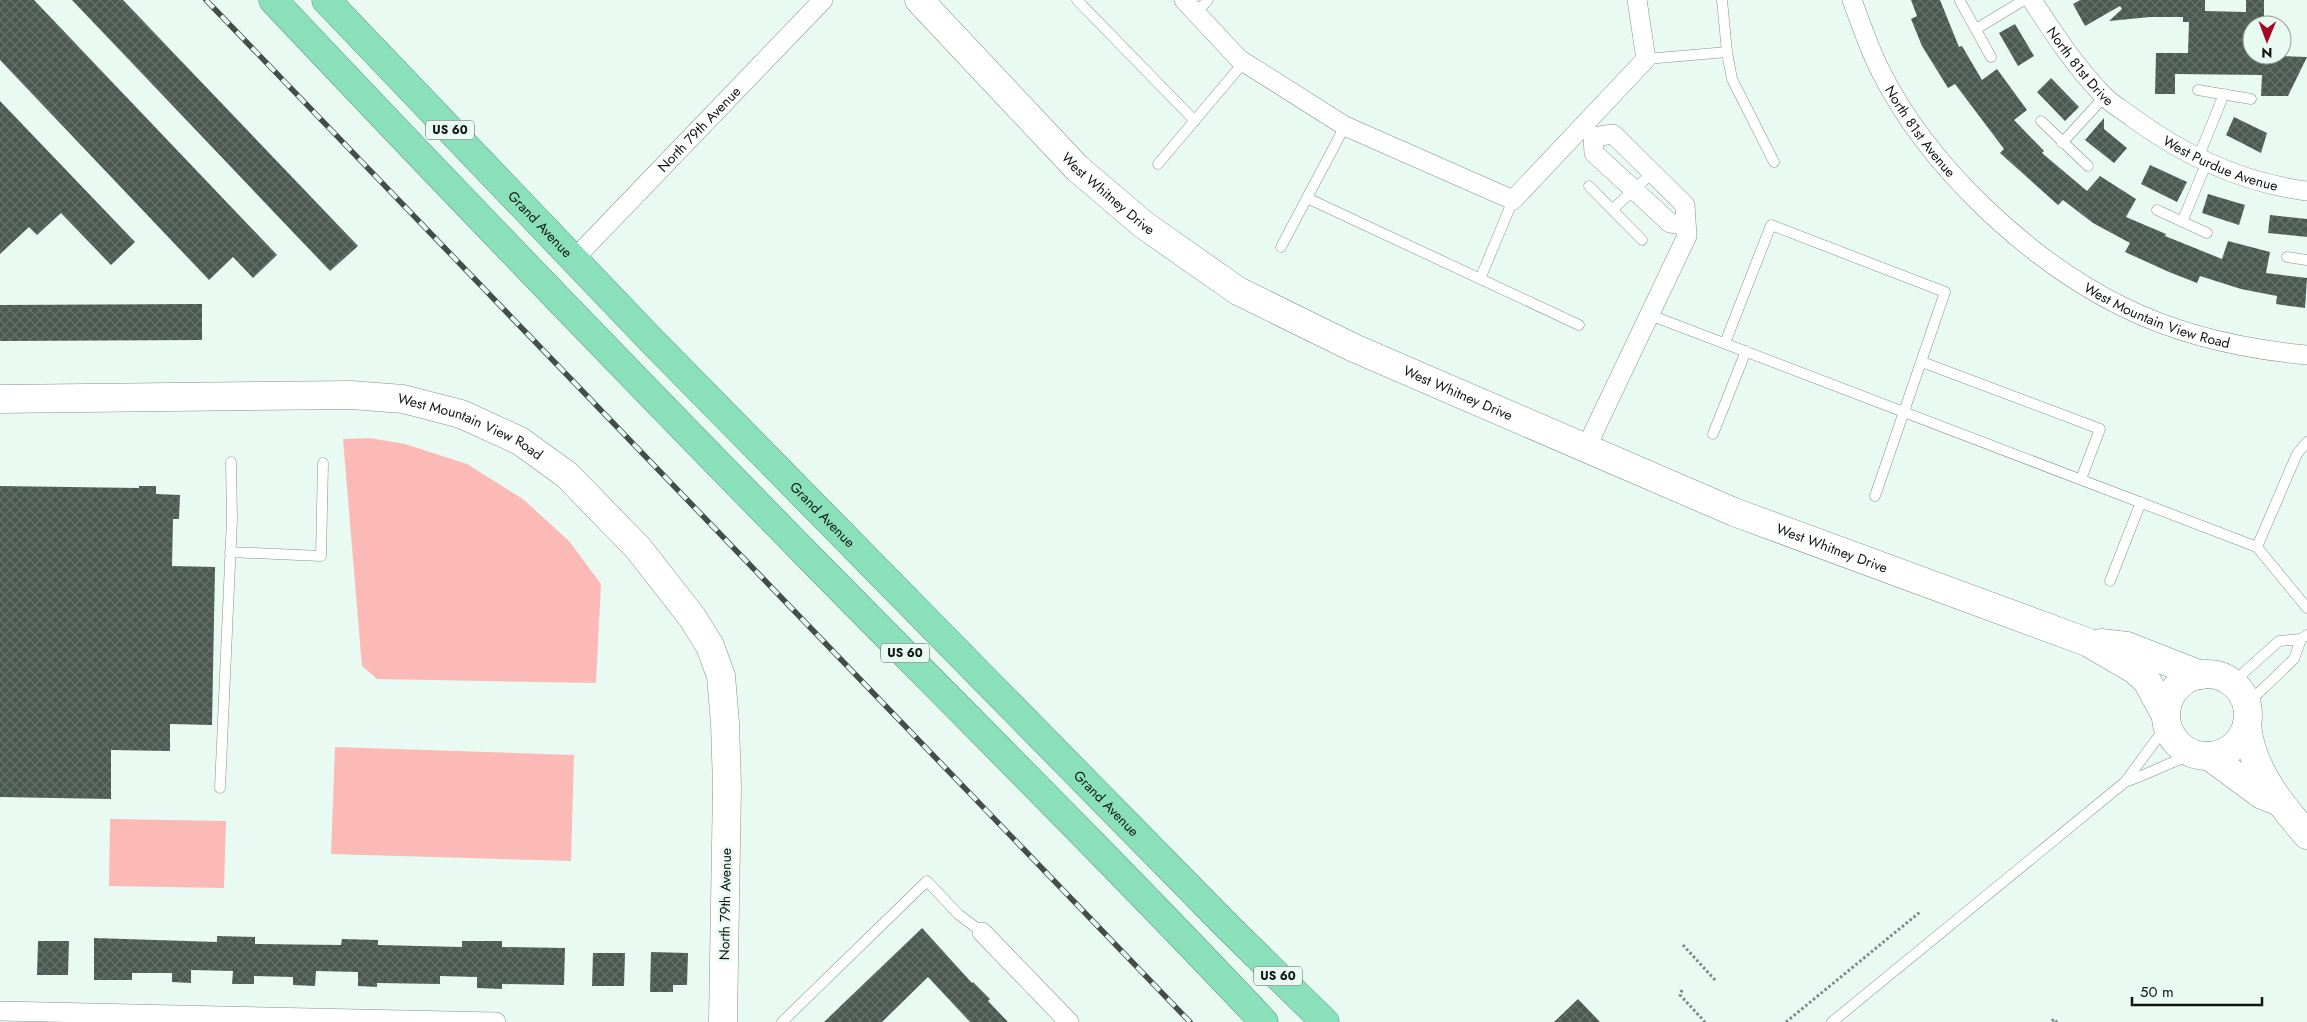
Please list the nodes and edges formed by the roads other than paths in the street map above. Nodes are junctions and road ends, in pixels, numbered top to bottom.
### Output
1 (273, 0) edge
2 (326, 0) edge
3 (823, 0) edge
4 (918, 0) edge
5 (1076, 0) edge
6 (1637, 0) edge
7 (1722, 0) edge
8 (1852, 0) edge
9 (1960, 1) edge
10 (2035, 2) edge
11 (1196, 4) edge
12 (1976, 30) junction
13 (1727, 52) junction
14 (1991, 57) dead end
15 (1646, 59) junction
16 (1244, 62) junction
17 (2198, 90) dead end
18 (2224, 94) junction
19 (2104, 97) junction
20 (2251, 99) dead end
21 (1195, 121) junction
22 (2041, 121) dead end
23 (2141, 123) joint
24 (1345, 126) junction
25 (1588, 132) junction
26 (2062, 142) junction
27 (2202, 160) junction
28 (1774, 162) dead end
29 (1158, 164) dead end
30 (2088, 166) dead end
31 (1653, 172) junction
32 (1589, 186) dead end
33 (1633, 189) junction
34 (2307, 191) edge
35 (1307, 198) junction
36 (1513, 200) junction
37 (1613, 209) junction
38 (2157, 210) dead end
39 (2182, 222) junction
40 (1686, 226) junction
41 (2207, 233) dead end
42 (2022, 239) joint
43 (1642, 240) dead end
44 (1281, 247) dead end
45 (2287, 257) dead end
46 (575, 258) junction
47 (2307, 260) edge
48 (1480, 279) junction
49 (1650, 315) junction
50 (1579, 325) dead end
51 (1725, 343) junction
52 (1746, 351) junction
53 (2307, 355) edge
54 (1922, 362) junction
55 (0, 399) edge
56 (1905, 410) junction
57 (1713, 434) dead end
58 (2307, 442) edge
59 (1586, 448) junction
60 (231, 462) dead end
61 (323, 463) dead end
62 (2082, 479) junction
63 (1875, 496) dead end
64 (2141, 502) junction
65 (2257, 547) junction
66 (230, 552) junction
67 (2110, 581) dead end
68 (2307, 608) edge
69 (2304, 637) edge
70 (2087, 642) junction
71 (2201, 674) junction
72 (2242, 704) junction
73 (2166, 720) junction
74 (2202, 755) junction
75 (2125, 782) junction
76 (727, 786) joint
77 (220, 788) dead end
78 (2277, 801) junction
79 (2307, 835) edge
80 (982, 932) joint
81 (0, 1012) edge
82 (496, 1022) edge
83 (723, 1022) edge
84 (782, 1022) edge
85 (1069, 1022) edge
86 (1264, 1022) edge
87 (1325, 1022) edge
88 (1832, 1022) edge

1 - 86 highway, US 60
2 - 46 highway, Grand Avenue / US 60
3 - 46 street, North 79th Avenue
4 - 59 street, West Whitney Drive
5 - 21 lane
6 - 15 street
7 - 13 lane
8 - 42 street, North 81st Avenue
9 - 12 lane
10 - 12 lane
10 - 19 street, North 81st Drive
11 - 16 street
12 - 14 lane
13 - 15 lane
13 - 28 lane
15 - 25 street
16 - 21 lane
16 - 24 street
17 - 18 lane
18 - 20 lane
18 - 27 lane
19 - 23 street, North 81st Drive
19 - 26 lane
21 - 29 lane
22 - 26 lane
23 - 27 street, West Purdue Avenue
24 - 35 lane
24 - 36 street
25 - 31 street
25 - 33 street
25 - 36 street
26 - 30 lane
27 - 34 street, West Purdue Avenue
27 - 39 lane
31 - 33 lane
31 - 40 street
32 - 37 lane
33 - 37 lane
33 - 40 street
35 - 44 lane
35 - 48 lane
36 - 48 lane
37 - 43 lane
38 - 39 lane
39 - 41 lane
40 - 49 street
42 - 53 street, West Mountain View Road
45 - 47 lane
46 - 87 highway, Grand Avenue / US 60
48 - 50 lane
49 - 51 lane
49 - 59 street
51 - 52 lane
51 - 54 lane
52 - 56 lane
52 - 57 lane
54 - 56 lane
54 - 62 lane
55 - 76 street, West Mountain View Road
56 - 62 lane
56 - 63 lane
58 - 65 lane
59 - 70 street, West Whitney Drive
60 - 66 lane
61 - 66 lane
62 - 64 lane
64 - 65 lane
64 - 67 lane
65 - 68 lane
66 - 77 lane
69 - 72 lane
69 - 72 lane
70 - 71 street, West Whitney Drive
70 - 73 street, West Whitney Drive
71 - 72 street, West Whitney Drive
71 - 73 street
72 - 74 street
72 - 78 street, West Whitney Drive
73 - 74 street, West Whitney Drive
73 - 75 lane
74 - 75 lane
74 - 78 street, West Whitney Drive
75 - 88 lane
76 - 83 street, North 79th Avenue
78 - 79 street, West Whitney Drive
80 - 84 lane
80 - 85 street
81 - 82 street

